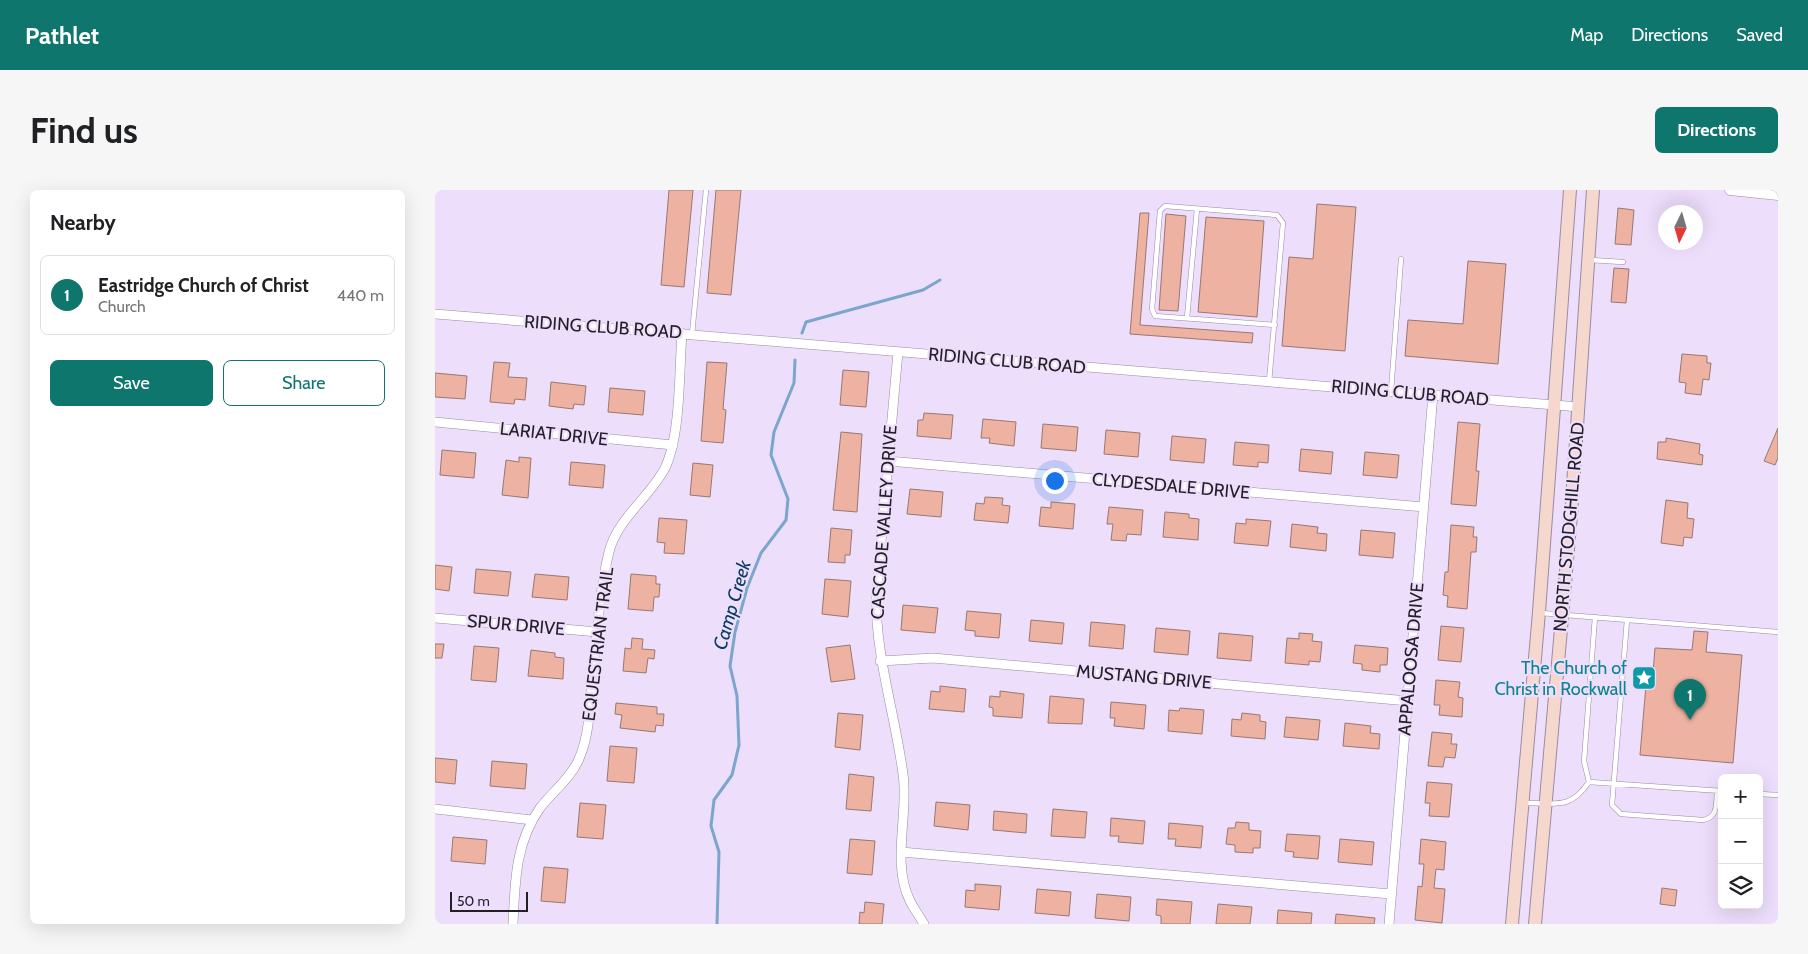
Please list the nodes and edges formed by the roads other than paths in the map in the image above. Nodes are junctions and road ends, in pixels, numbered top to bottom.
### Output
1 (705, 190) edge
2 (1570, 190) edge
3 (1593, 190) edge
4 (1730, 190) edge
5 (1778, 195) edge
6 (1197, 209) junction
7 (1401, 259) dead end
8 (1587, 259) junction
9 (1623, 262) dead end
10 (435, 314) edge
11 (1187, 318) junction
12 (1275, 325) junction
13 (682, 333) junction
14 (692, 334) junction
15 (898, 352) junction
16 (1269, 382) junction
17 (1391, 391) junction
18 (1433, 394) junction
19 (1555, 405) junction
20 (1579, 407) junction
21 (435, 422) edge
22 (673, 446) junction
23 (889, 461) junction
24 (1424, 507) junction
25 (1539, 612) junction
26 (1562, 614) junction
27 (1595, 617) junction
28 (435, 618) edge
29 (1627, 620) junction
30 (597, 632) junction
31 (1778, 632) edge
32 (880, 661) junction
33 (1408, 701) junction
34 (1589, 782) junction
35 (1614, 783) junction
36 (1718, 791) edge
37 (1763, 794) edge
38 (1778, 795) edge
39 (1718, 797) edge
40 (1523, 803) junction
41 (1546, 803) junction
42 (435, 809) edge
43 (532, 820) junction
44 (901, 852) junction
45 (1391, 894) junction
46 (513, 924) edge
47 (924, 924) edge
48 (1389, 924) edge
49 (1512, 924) edge
50 (1535, 924) edge

1 - 14 lane
2 - 19 main road, NORTH STODGHILL ROAD
3 - 8 main road, NORTH STODGHILL ROAD
4 - 5 street
6 - 11 lane
6 - 11 lane
6 - 12 lane
7 - 17 lane
8 - 9 lane
8 - 20 main road, NORTH STODGHILL ROAD
10 - 13 street, RIDING CLUB ROAD
11 - 12 lane
12 - 16 lane
13 - 14 street, RIDING CLUB ROAD
13 - 22 street, EQUESTRIAN TRAIL
14 - 15 street, RIDING CLUB ROAD
15 - 16 street, RIDING CLUB ROAD
15 - 23 street, CASCADE VALLEY DRIVE
16 - 17 street, RIDING CLUB ROAD
17 - 18 street, RIDING CLUB ROAD
18 - 19 street, RIDING CLUB ROAD
18 - 24 street, APPALOOSA DRIVE
19 - 20 street, RIDING CLUB ROAD
19 - 25 main road, NORTH STODGHILL ROAD
20 - 26 main road, NORTH STODGHILL ROAD
21 - 22 street, LARIAT DRIVE
22 - 30 street, EQUESTRIAN TRAIL
23 - 24 street, CLYDESDALE DRIVE
23 - 32 street, CASCADE VALLEY DRIVE
24 - 33 street, APPALOOSA DRIVE
25 - 26 lane
25 - 40 main road, NORTH STODGHILL ROAD
26 - 27 lane
26 - 41 main road, NORTH STODGHILL ROAD
27 - 29 lane
27 - 34 lane
28 - 30 street, SPUR DRIVE
29 - 31 lane
29 - 35 lane
30 - 43 street, EQUESTRIAN TRAIL
32 - 33 street, MUSTANG DRIVE
32 - 44 street, CASCADE VALLEY DRIVE
33 - 45 street, APPALOOSA DRIVE
34 - 35 lane
34 - 41 lane
35 - 36 lane
35 - 39 lane
37 - 38 lane
40 - 41 lane
40 - 49 main road, NORTH STODGHILL ROAD
41 - 50 main road, NORTH STODGHILL ROAD
42 - 43 street
43 - 46 street, EQUESTRIAN TRAIL
44 - 45 street
44 - 47 street, CASCADE VALLEY DRIVE
45 - 48 street, APPALOOSA DRIVE

